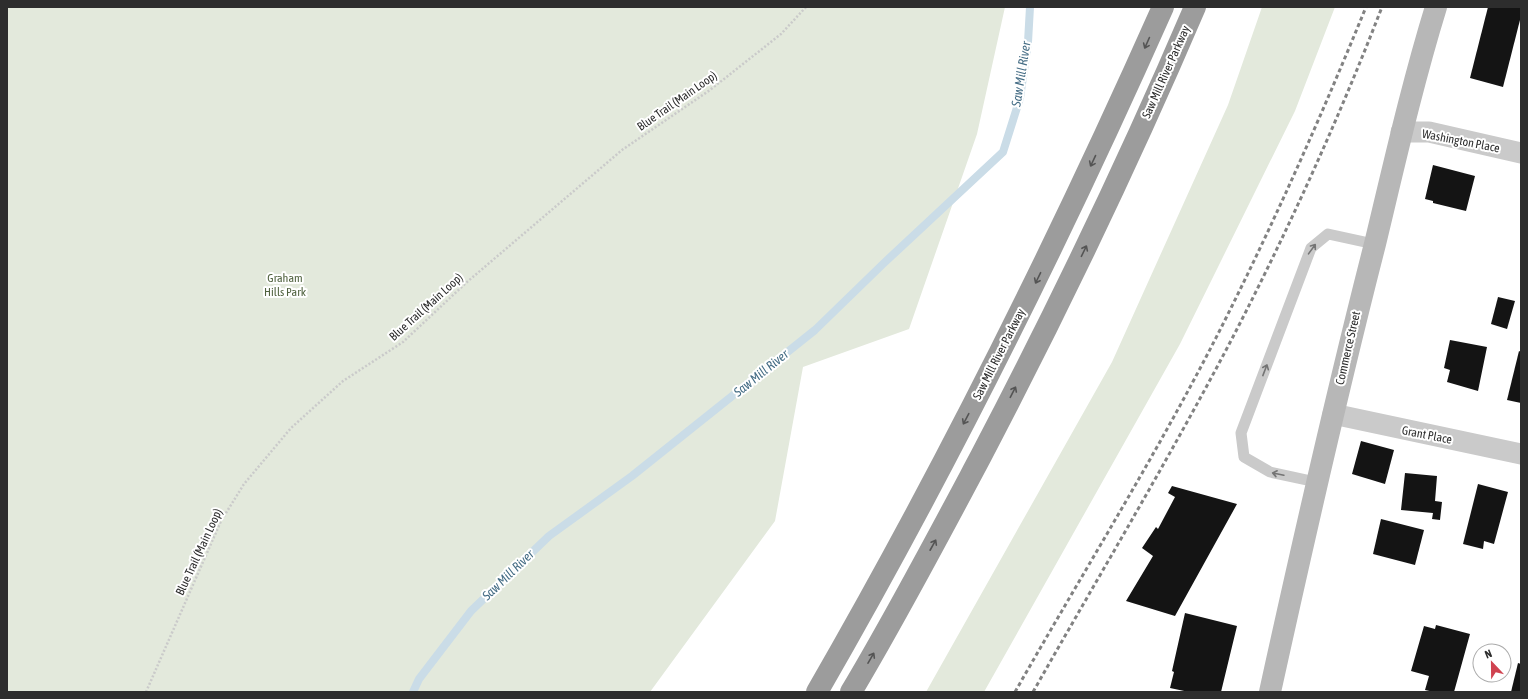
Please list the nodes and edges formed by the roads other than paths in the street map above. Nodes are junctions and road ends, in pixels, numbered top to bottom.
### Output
1 (1163, 7) edge
2 (1195, 7) edge
3 (1436, 7) edge
4 (1401, 132) junction
5 (1521, 154) edge
6 (1374, 244) junction
7 (1332, 414) junction
8 (1521, 454) edge
9 (1316, 482) junction
10 (817, 692) edge
11 (851, 692) edge
12 (1270, 692) edge

1 -> 10 highway, Saw Mill River Parkway
11 -> 2 highway, Saw Mill River Parkway
3 - 4 main road, Commerce Street
4 - 5 street, Washington Place
4 - 6 main road, Commerce Street
6 - 7 main road, Commerce Street
9 -> 6 lane
7 - 8 street, Grant Place
7 - 9 main road, Commerce Street
9 - 12 main road, Commerce Street

